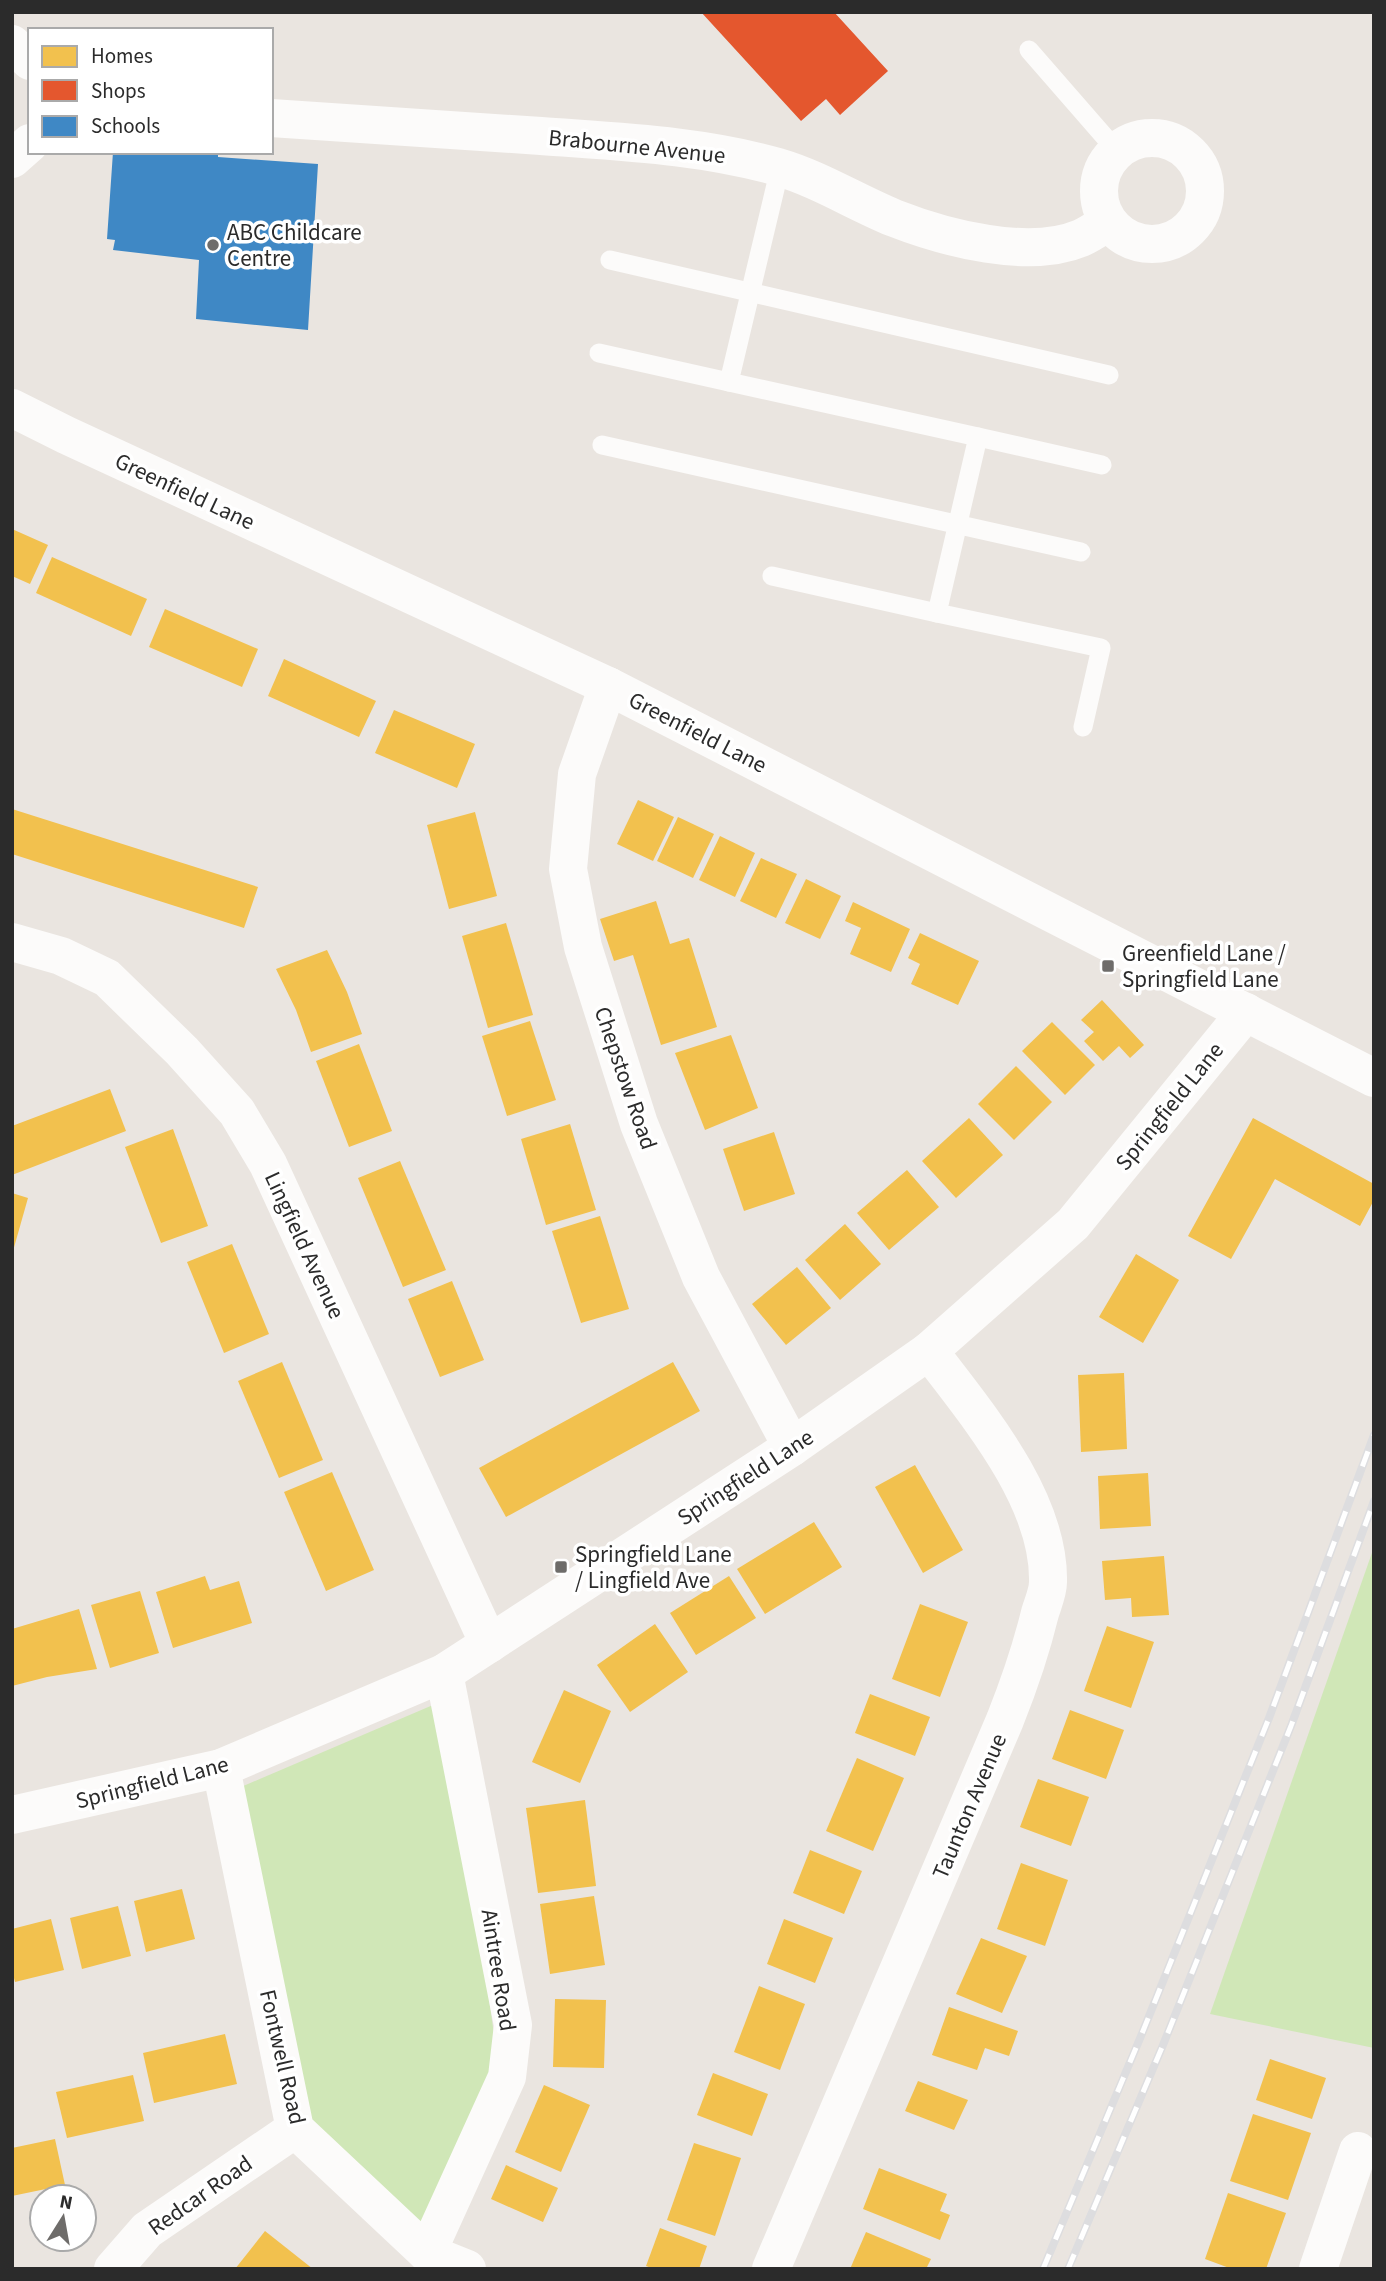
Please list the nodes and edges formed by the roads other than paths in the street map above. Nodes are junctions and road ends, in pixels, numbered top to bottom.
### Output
1 (12, 44) edge
2 (1029, 50) dead end
3 (28, 59) edge
4 (273, 118) edge
5 (28, 146) edge
6 (1117, 151) junction
7 (12, 159) edge
8 (780, 168) junction
9 (1108, 222) junction
10 (610, 260) dead end
11 (749, 292) junction
12 (599, 353) dead end
13 (1109, 375) dead end
14 (729, 382) junction
15 (12, 408) edge
16 (978, 437) junction
17 (602, 445) dead end
18 (1102, 465) dead end
19 (957, 523) junction
20 (1081, 552) dead end
21 (772, 576) dead end
22 (937, 613) junction
23 (608, 686) junction
24 (1083, 727) dead end
25 (12, 942) edge
26 (1246, 1012) junction
27 (1374, 1078) edge
28 (929, 1351) junction
29 (792, 1447) junction
30 (489, 1644) junction
31 (444, 1673) junction
32 (221, 1768) junction
33 (12, 1815) edge
34 (295, 2129) junction
35 (1358, 2151) dead end
36 (427, 2253) junction
37 (113, 2269) edge
38 (467, 2269) edge
39 (771, 2269) edge
40 (1318, 2269) edge

1 - 3 street
2 - 6 lane
4 - 8 street, Brabourne Avenue
5 - 7 street
6 - 9 street
6 - 9 street
8 - 9 street, Brabourne Avenue
8 - 11 lane
10 - 11 lane
11 - 13 lane
11 - 14 lane
12 - 14 lane
14 - 16 lane
15 - 23 street, Greenfield Lane
16 - 18 lane
16 - 19 lane
17 - 19 lane
19 - 20 lane
19 - 22 lane
21 - 22 lane
22 - 24 lane
23 - 26 street, Greenfield Lane
23 - 29 street, Chepstow Road
25 - 30 street, Lingfield Avenue
26 - 27 street, Greenfield Lane
26 - 28 street, Springfield Lane
28 - 29 street, Springfield Lane
28 - 39 street, Taunton Avenue
29 - 30 street, Springfield Lane
30 - 31 street, Springfield Lane
31 - 32 street, Springfield Lane
31 - 36 street, Aintree Road
32 - 33 street, Springfield Lane
32 - 34 street, Fontwell Road
34 - 36 street, Fontwell Road
34 - 37 street, Redcar Road
35 - 40 street
36 - 38 street, Fontwell Road

